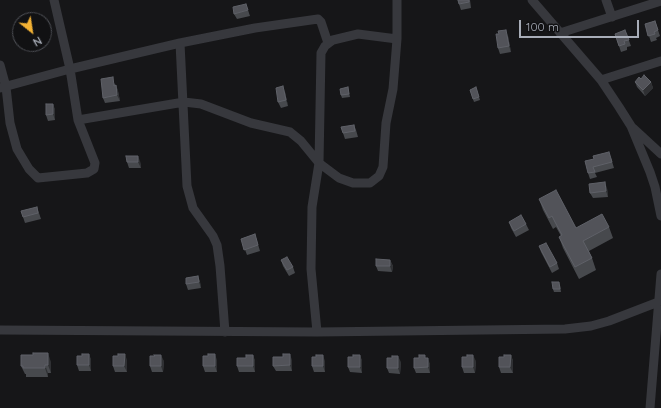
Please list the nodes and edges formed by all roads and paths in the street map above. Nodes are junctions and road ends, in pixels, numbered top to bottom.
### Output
1 (54, 0) edge
2 (397, 0) edge
3 (532, 0) edge
4 (606, 0) edge
5 (661, 1) edge
6 (612, 17) junction
7 (560, 33) junction
8 (398, 39) junction
9 (180, 43) junction
10 (328, 43) junction
11 (661, 61) edge
12 (0, 65) edge
13 (70, 69) junction
14 (601, 80) junction
15 (3, 88) edge
16 (184, 102) junction
17 (78, 120) junction
18 (630, 126) junction
19 (661, 154) edge
20 (319, 163) junction
21 (661, 216) edge
22 (661, 274) edge
23 (660, 302) edge
24 (0, 330) edge
25 (225, 332) junction
26 (317, 332) junction
27 (650, 408) edge

1 - 13 street
2 - 8 street
3 - 7 street
4 - 6 street
5 - 6 street
6 - 7 street
7 - 14 street
8 - 10 street
8 - 20 street
9 - 10 street
9 - 13 street
9 - 16 street
10 - 20 street
11 - 14 street
12 - 15 street
13 - 15 street
13 - 17 street
14 - 18 street
15 - 17 street
16 - 17 street
16 - 20 street
16 - 25 street
18 - 19 street
18 - 21 street
20 - 26 street
22 - 23 street
23 - 26 street
23 - 27 street
24 - 25 street
25 - 26 street

